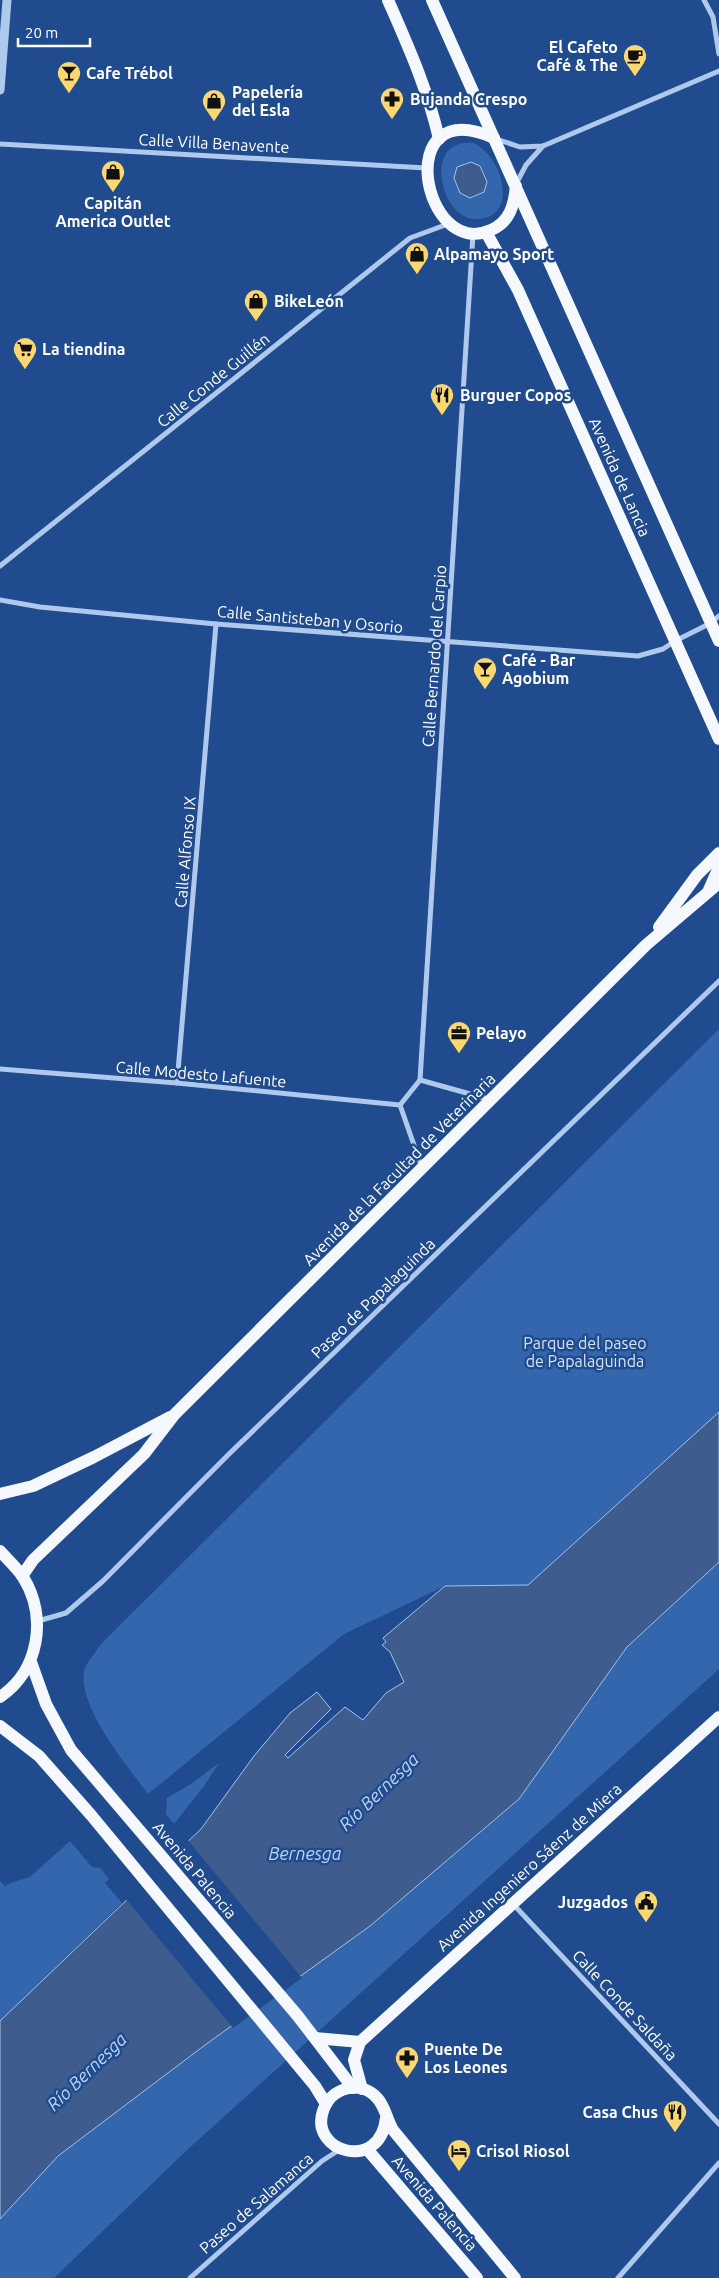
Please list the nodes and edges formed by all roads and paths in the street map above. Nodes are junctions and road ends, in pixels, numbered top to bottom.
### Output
1 (7, 0) edge
2 (388, 0) edge
3 (432, 0) edge
4 (704, 0) edge
5 (719, 12) edge
6 (714, 17) junction
7 (719, 54) edge
8 (719, 71) edge
9 (0, 90) edge
10 (494, 138) junction
11 (439, 139) junction
12 (0, 144) edge
13 (543, 146) junction
14 (426, 168) junction
15 (516, 186) junction
16 (448, 224) junction
17 (486, 232) junction
18 (473, 234) junction
19 (0, 566) edge
20 (0, 600) edge
21 (715, 620) edge
22 (216, 624) junction
23 (675, 641) junction
24 (719, 641) edge
25 (448, 643) junction
26 (719, 739) edge
27 (719, 853) edge
28 (719, 867) edge
29 (719, 883) edge
30 (708, 892) junction
31 (646, 945) junction
32 (719, 981) edge
33 (0, 1069) edge
34 (420, 1080) junction
35 (177, 1083) junction
36 (491, 1100) junction
37 (400, 1106) junction
38 (422, 1168) junction
39 (174, 1415) junction
40 (0, 1494) edge
41 (0, 1551) edge
42 (22, 1576) junction
43 (38, 1621) junction
44 (31, 1662) junction
45 (0, 1697) edge
46 (719, 1717) edge
47 (0, 1726) edge
48 (513, 1904) junction
49 (315, 2038) junction
50 (360, 2042) junction
51 (358, 2088) junction
52 (326, 2104) junction
53 (386, 2118) junction
54 (719, 2124) edge
55 (340, 2149) junction
56 (367, 2149) junction
57 (719, 2163) edge
58 (190, 2278) edge
59 (478, 2278) edge
60 (515, 2278) edge
61 (618, 2278) edge

1 - 9 street
2 - 11 main road
3 - 10 main road, Avenida de Lancia
4 - 6 street
5 - 6 street
6 - 7 street
8 - 13 street
10 - 11 main road
10 - 13 street
10 - 15 main road, Avenida de Lancia
11 - 14 main road
12 - 14 street, Calle Villa Benavente
13 - 15 street
14 - 16 main road
15 - 17 main road
15 - 21 main road, Avenida de Lancia
16 - 18 main road
16 - 19 street, Calle Conde Guillén
17 - 18 main road
17 - 23 main road, Avenida de Lancia
18 - 25 street, Calle Bernardo del Carpio
20 - 22 street, Calle Santisteban y Osorio
21 - 23 street, Calle Santisteban y Osorio
21 - 24 main road, Avenida de Lancia
22 - 25 street, Calle Santisteban y Osorio
22 - 35 street, Calle Alfonso IX
23 - 25 street, Calle Santisteban y Osorio
23 - 26 main road, Avenida de Lancia
25 - 34 street, Calle Bernardo del Carpio
27 - 31 main road, Avenida de la Facultad de Veterinaria
28 - 30 main road
29 - 30 main road, Avenida de la Facultad de Veterinaria
30 - 31 main road, Avenida de la Facultad de Veterinaria
31 - 36 main road, Avenida de la Facultad de Veterinaria
32 - 43 street, Paseo de Papalaguinda
33 - 35 street, Calle Modesto Lafuente
34 - 36 street
34 - 37 street
35 - 37 street, Calle Modesto Lafuente
36 - 38 main road, Avenida de la Facultad de Veterinaria
37 - 38 street
38 - 39 main road, Avenida de la Facultad de Veterinaria
39 - 40 main road, Avenida de la Facultad de Veterinaria
39 - 42 main road, Avenida de la Facultad de Veterinaria
41 - 42 main road
42 - 43 main road
43 - 44 main road
44 - 45 main road
44 - 49 main road, Avenida Palencia
46 - 48 main road, Avenida Ingeniero Sáenz de Miera
47 - 52 main road
48 - 50 main road, Avenida Ingeniero Sáenz de Miera
48 - 54 street, Calle Conde Saldaña
49 - 50 main road
49 - 51 main road, Avenida Palencia
50 - 51 main road
51 - 52 main road
51 - 53 main road, Avenida Palencia
52 - 55 main road
53 - 56 main road, Avenida Palencia
53 - 60 main road, Avenida Palencia
55 - 56 main road
55 - 58 street, Paseo de Salamanca
56 - 59 main road, Avenida Palencia
57 - 61 street

